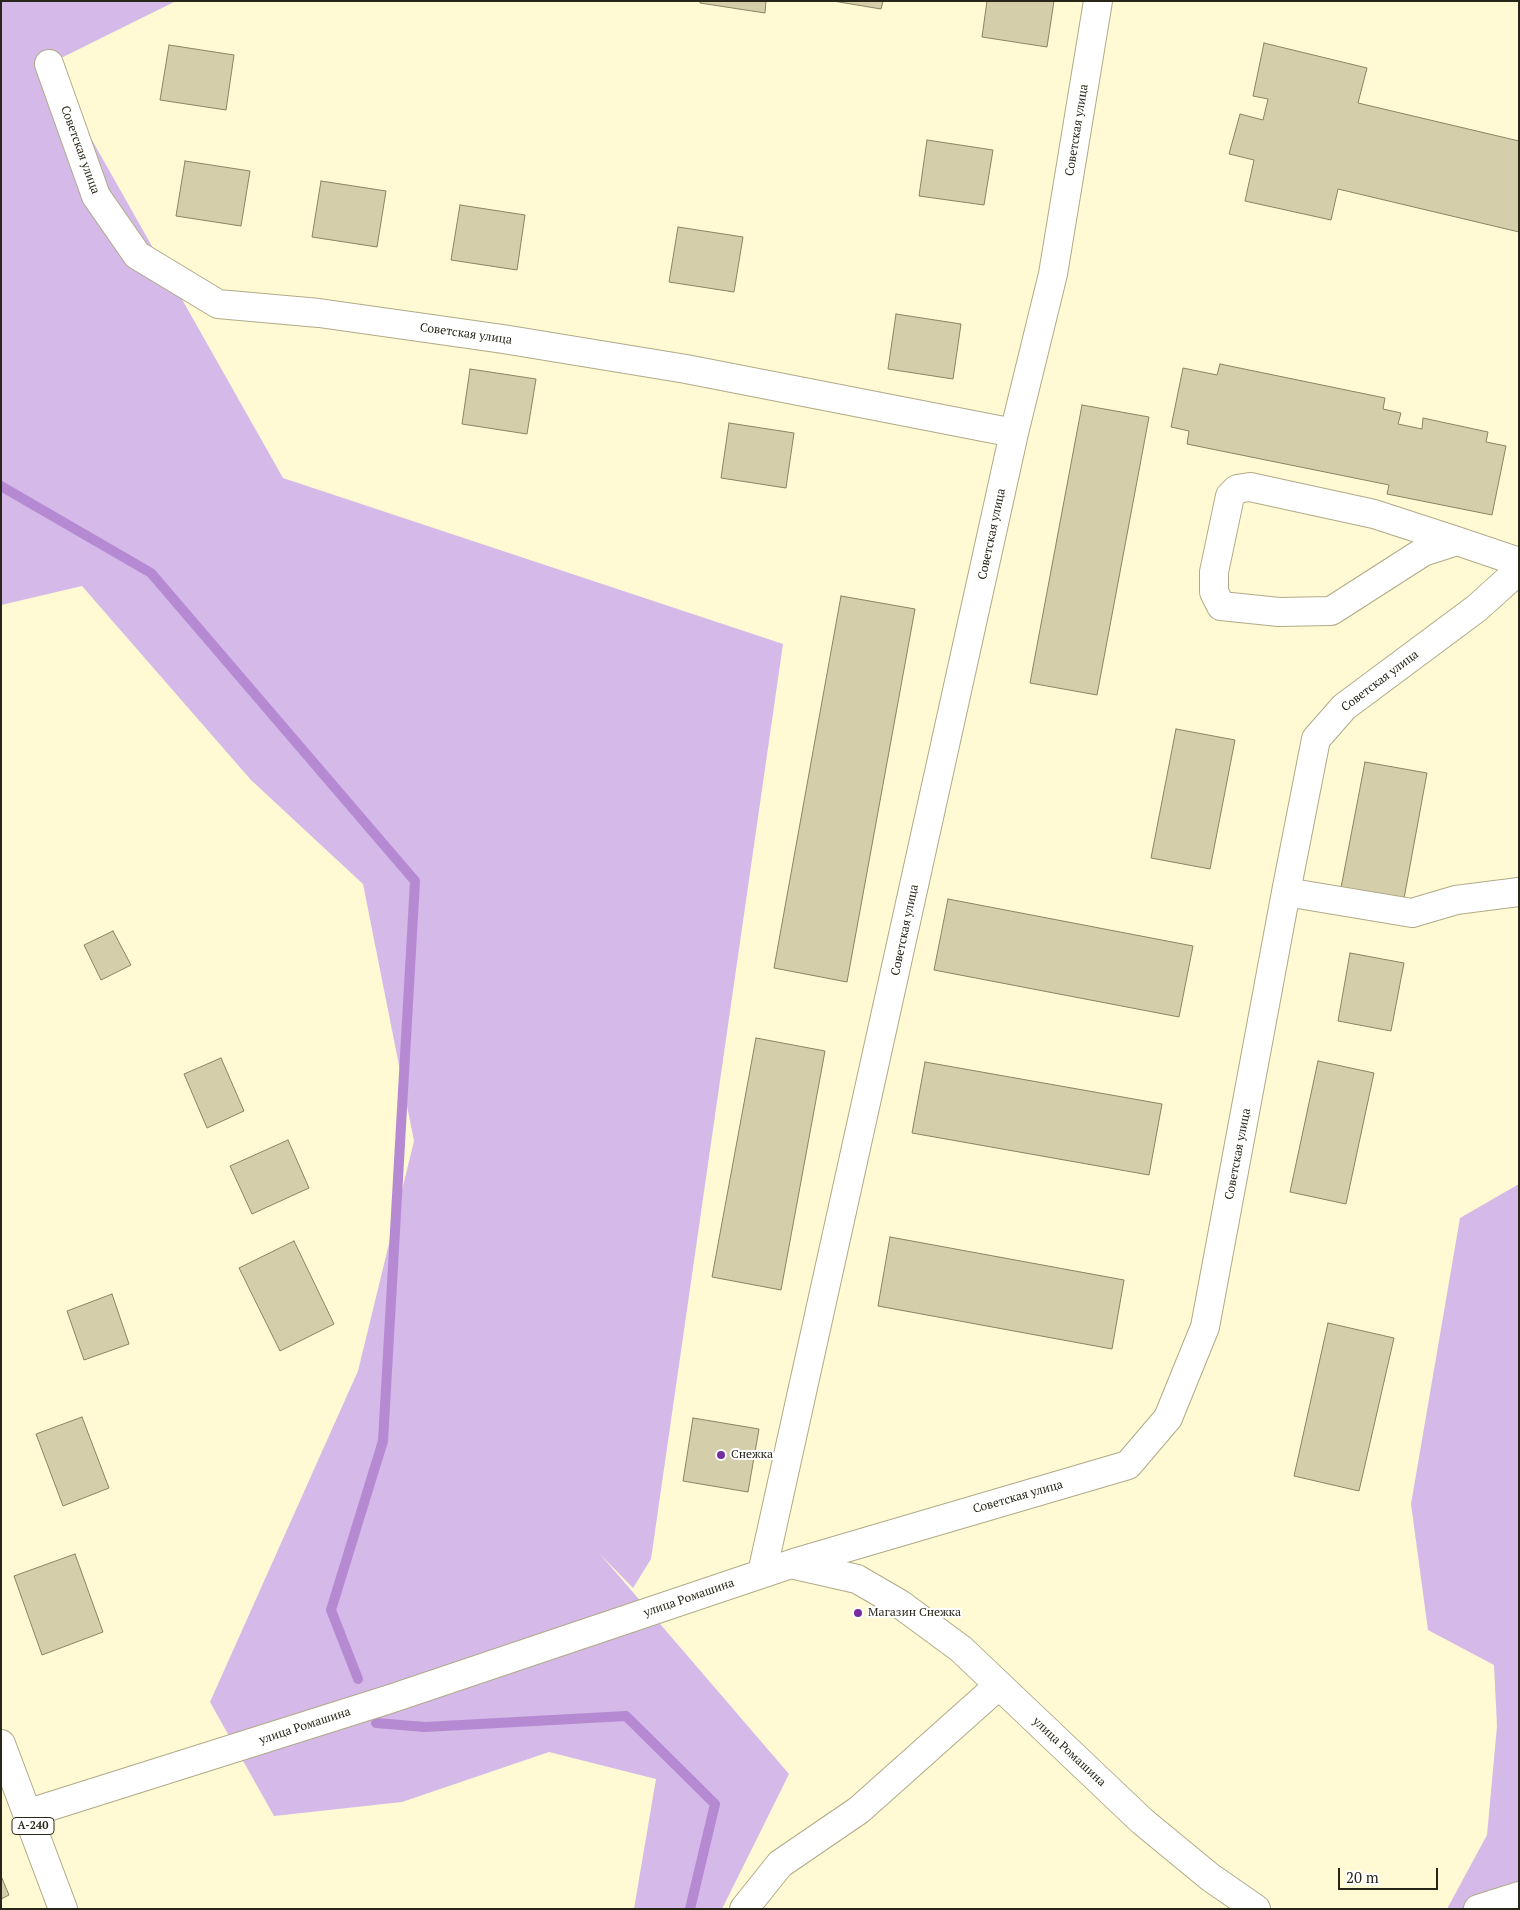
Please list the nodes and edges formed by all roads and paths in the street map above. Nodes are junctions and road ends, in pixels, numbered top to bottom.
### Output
1 (1098, 1) edge
2 (49, 64) dead end
3 (1014, 433) junction
4 (1456, 540) junction
5 (1519, 562) edge
6 (1519, 570) edge
7 (1286, 892) junction
8 (1519, 892) edge
9 (791, 1564) junction
10 (762, 1573) junction
11 (998, 1686) junction
12 (1, 1744) edge
13 (29, 1813) junction
14 (1519, 1896) edge
15 (63, 1909) edge
16 (744, 1909) edge
17 (1256, 1909) edge
18 (1478, 1909) edge

1 - 3 street, Советская улица
2 - 3 street, Советская улица
3 - 10 street, Советская улица
4 - 4 street
4 - 5 street
6 - 7 street, Советская улица
7 - 8 street
7 - 9 street, Советская улица
9 - 10 street, улица Ромашина
9 - 11 street, улица Ромашина
10 - 13 street, улица Ромашина
11 - 16 street
11 - 17 street, улица Ромашина
12 - 13 street, А-240
13 - 15 street, А-240
14 - 18 street

